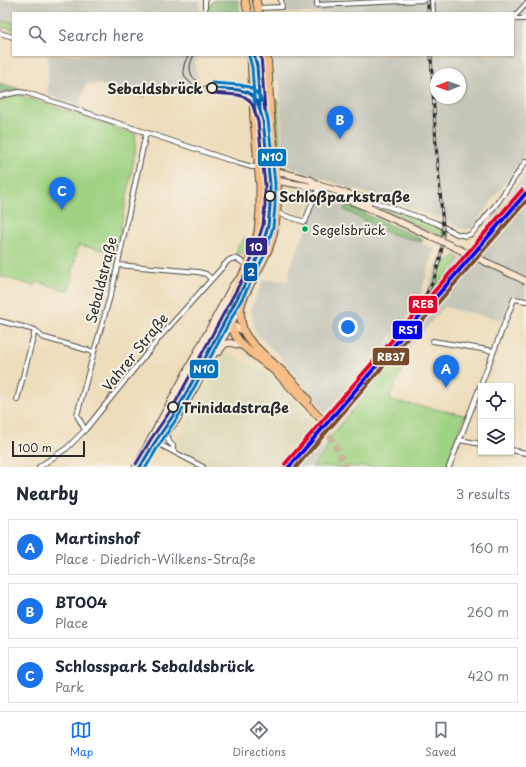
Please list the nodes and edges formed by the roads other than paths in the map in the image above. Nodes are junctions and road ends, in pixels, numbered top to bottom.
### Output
1 (205, 0) edge
2 (245, 0) edge
3 (256, 0) edge
4 (281, 0) edge
5 (424, 0) edge
6 (432, 0) edge
7 (317, 2) edge
8 (526, 4) edge
9 (259, 11) edge
10 (205, 12) edge
11 (248, 12) edge
12 (433, 12) edge
13 (514, 18) edge
14 (514, 19) edge
15 (526, 19) edge
16 (0, 33) edge
17 (12, 37) edge
18 (251, 56) edge
19 (267, 56) edge
20 (0, 96) edge
21 (146, 133) junction
22 (526, 161) edge
23 (257, 169) junction
24 (278, 171) junction
25 (278, 182) junction
26 (320, 186) junction
27 (338, 191) junction
28 (362, 198) junction
29 (371, 209) junction
30 (277, 212) junction
31 (118, 265) junction
32 (247, 266) junction
33 (242, 277) junction
34 (211, 279) junction
35 (526, 281) edge
36 (526, 301) edge
37 (242, 302) junction
38 (0, 321) edge
39 (231, 324) junction
40 (35, 330) junction
41 (243, 331) junction
42 (208, 333) junction
43 (433, 341) dead end
44 (242, 346) junction
45 (494, 351) junction
46 (94, 352) junction
47 (203, 374) junction
48 (17, 400) dead end
49 (85, 430) junction
50 (167, 432) junction
51 (150, 439) junction
52 (460, 440) junction
53 (158, 443) junction
54 (478, 443) edge
55 (173, 451) junction
56 (514, 451) edge
57 (526, 453) edge
58 (39, 467) edge
59 (136, 467) edge
60 (143, 467) edge
61 (203, 467) edge
62 (449, 467) edge

1 - 10 street
2 - 11 main road
3 - 9 main road
4 - 9 street
5 - 7 street
6 - 12 street
8 - 13 street
14 - 15 street
16 - 17 street
18 - 23 main road
19 - 24 main road
20 - 21 street
21 - 23 street
21 - 31 street, Sebaldstraße
22 - 28 street
23 - 24 main road
23 - 25 main road
23 - 32 main road
24 - 25 main road
24 - 26 main road
25 - 26 main road
25 - 30 main road
26 - 27 main road
26 - 30 street
27 - 28 main road
27 - 29 main road
28 - 29 main road
29 - 35 main road, bridge
30 - 37 main road
31 - 34 street
31 - 46 street, Sebaldstraße
32 - 33 main road
32 - 34 street, Vahrer Straße
33 - 39 main road
33 - 42 main road
34 - 49 street, Vahrer Straße
36 - 45 street
37 - 39 main road
37 - 41 main road
38 - 40 street
39 - 41 main road
39 - 42 main road
39 - 44 main road
39 - 47 main road
40 - 46 street
40 - 48 street
41 - 44 main road
42 - 51 main road
43 - 45 street
44 - 47 main road
45 - 52 street
46 - 49 street, Sebaldstraße
47 - 50 main road
49 - 58 street, Vahrer Straße
50 - 53 main road
50 - 55 street
51 - 53 street
51 - 59 main road
52 - 54 street
52 - 62 street
53 - 55 street
53 - 60 main road
55 - 61 street
56 - 57 street

